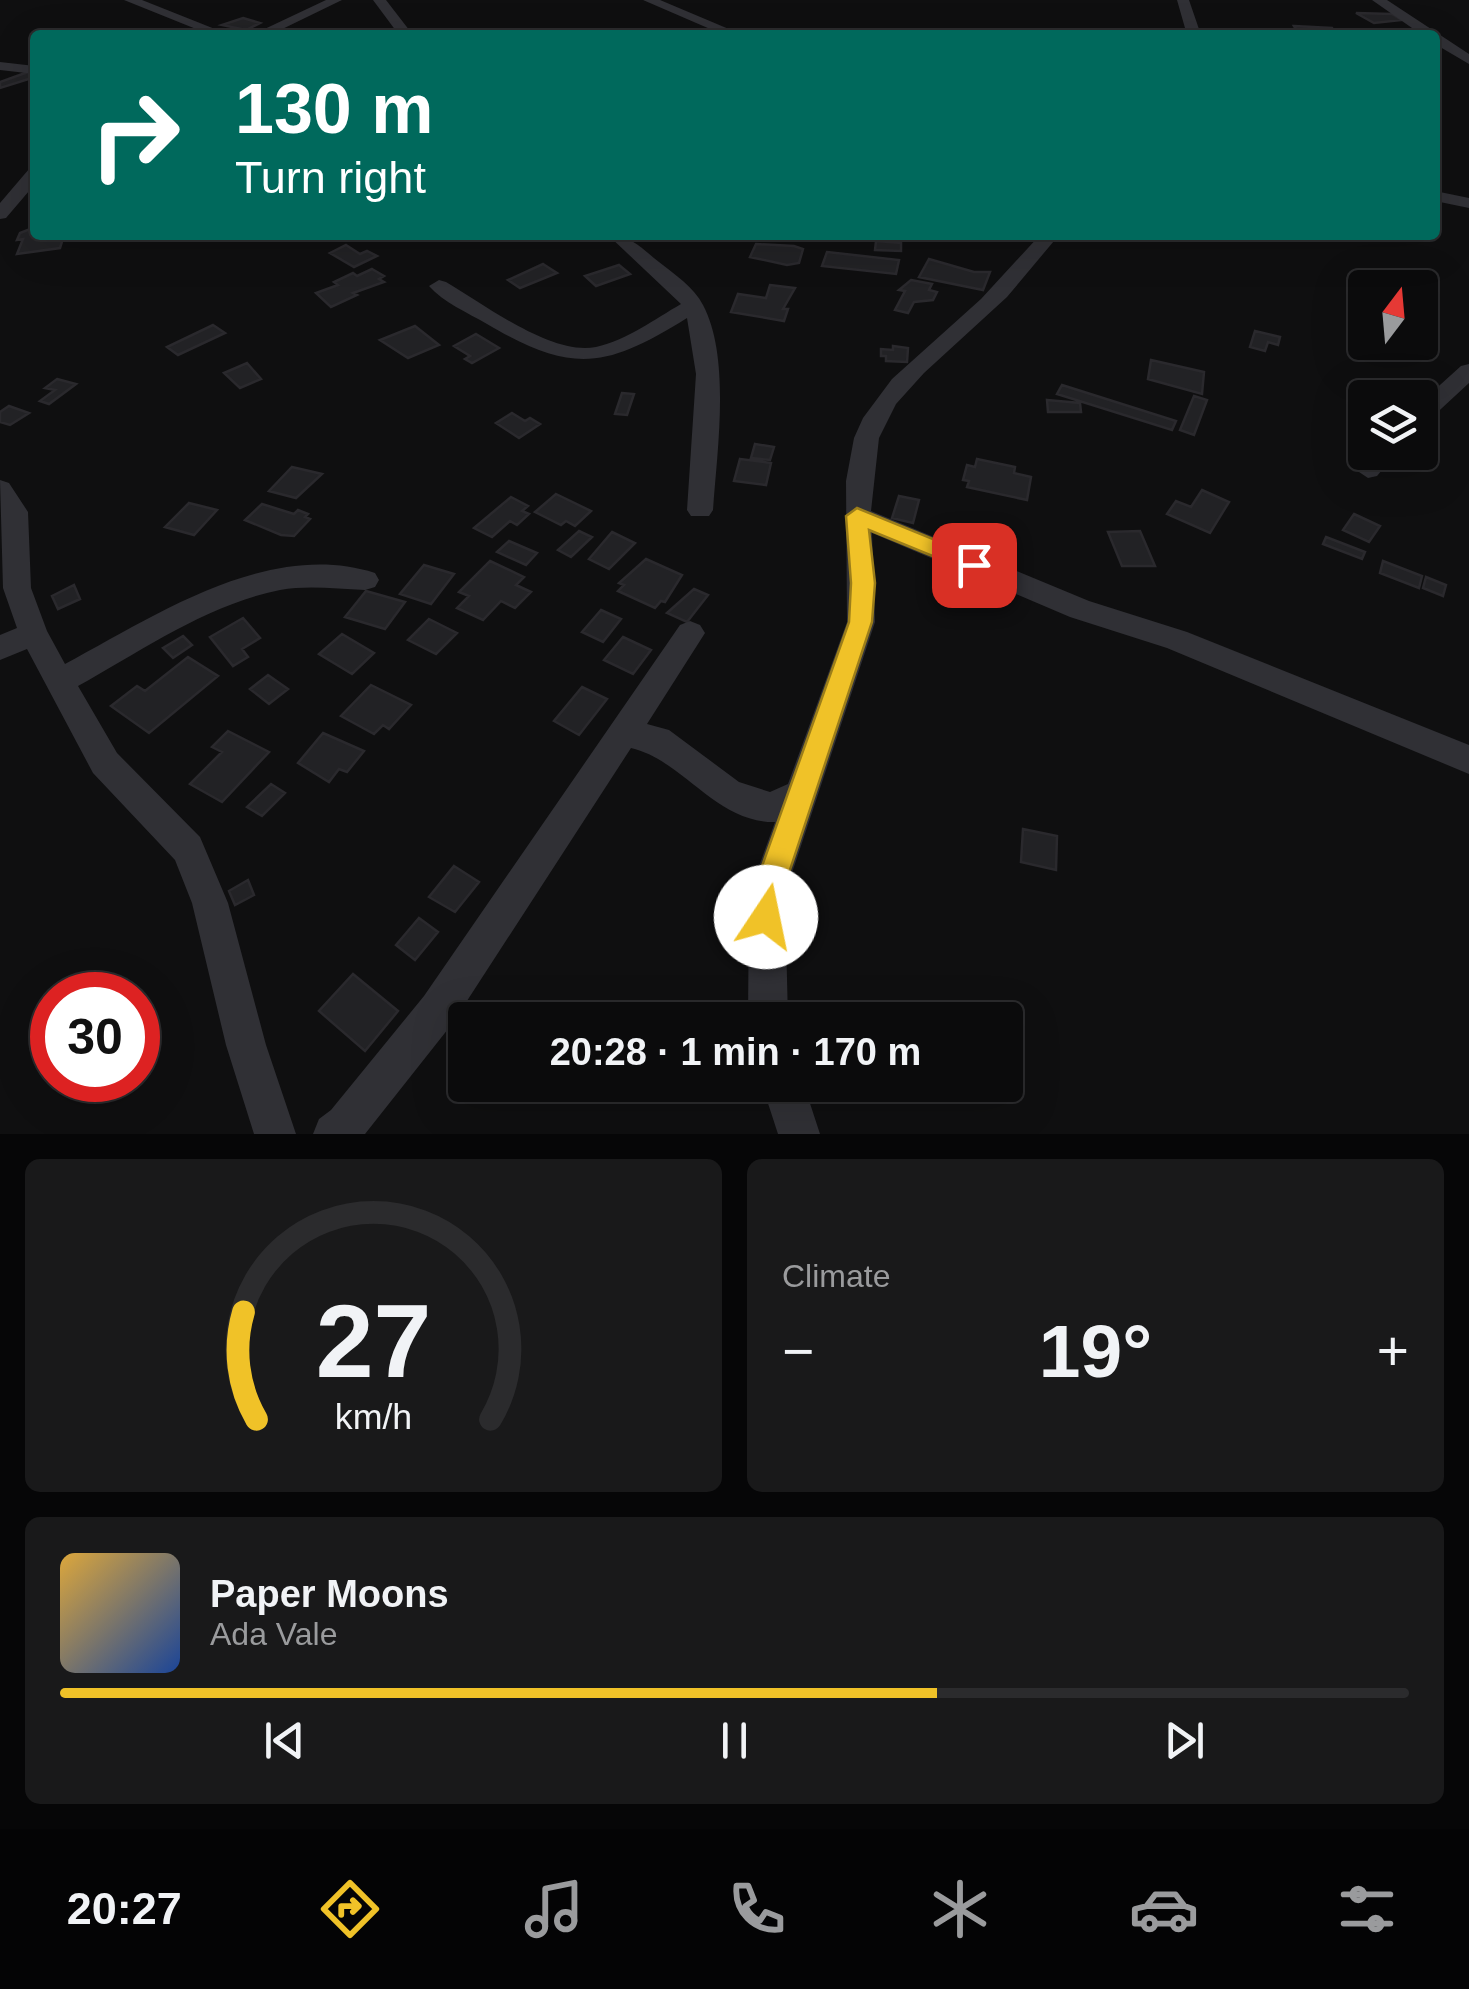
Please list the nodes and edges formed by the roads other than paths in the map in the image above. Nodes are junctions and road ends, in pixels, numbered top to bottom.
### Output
1 (130, 0) edge
2 (336, 0) edge
3 (379, 0) edge
4 (649, 0) edge
5 (1183, 0) edge
6 (1378, 0) edge
7 (209, 30) edge
8 (270, 30) edge
9 (402, 30) edge
10 (724, 30) edge
11 (1193, 30) edge
12 (1424, 30) edge
13 (1440, 41) edge
14 (1440, 58) edge
15 (0, 66) edge
16 (30, 69) edge
17 (30, 180) edge
18 (1440, 197) edge
19 (1469, 203) edge
20 (0, 214) edge
21 (622, 240) edge
22 (1046, 240) edge
23 (439, 286) dead end
24 (692, 305) junction
25 (1469, 370) edge
26 (1438, 399) edge
27 (0, 490) edge
28 (700, 510) dead end
29 (857, 516) junction
30 (365, 580) dead end
31 (33, 633) junction
32 (690, 633) dead end
33 (0, 648) edge
34 (60, 681) junction
35 (622, 732) junction
36 (1469, 760) edge
37 (800, 795) junction
38 (768, 1002) edge
39 (789, 1102) edge
40 (275, 1134) edge
41 (334, 1134) edge
42 (799, 1134) edge

1 - 7 street
2 - 8 street
3 - 9 street
4 - 10 street
5 - 11 street
6 - 12 street
13 - 14 street
15 - 16 street
17 - 20 street
18 - 19 street
21 - 24 street
22 - 29 street
23 - 24 street
24 - 28 street
25 - 26 street
27 - 31 street
29 - 36 street
29 - 37 street
30 - 34 street
31 - 33 street
31 - 34 street
32 - 35 street
34 - 40 street
35 - 37 street
35 - 41 street
37 - 38 street
39 - 42 street

